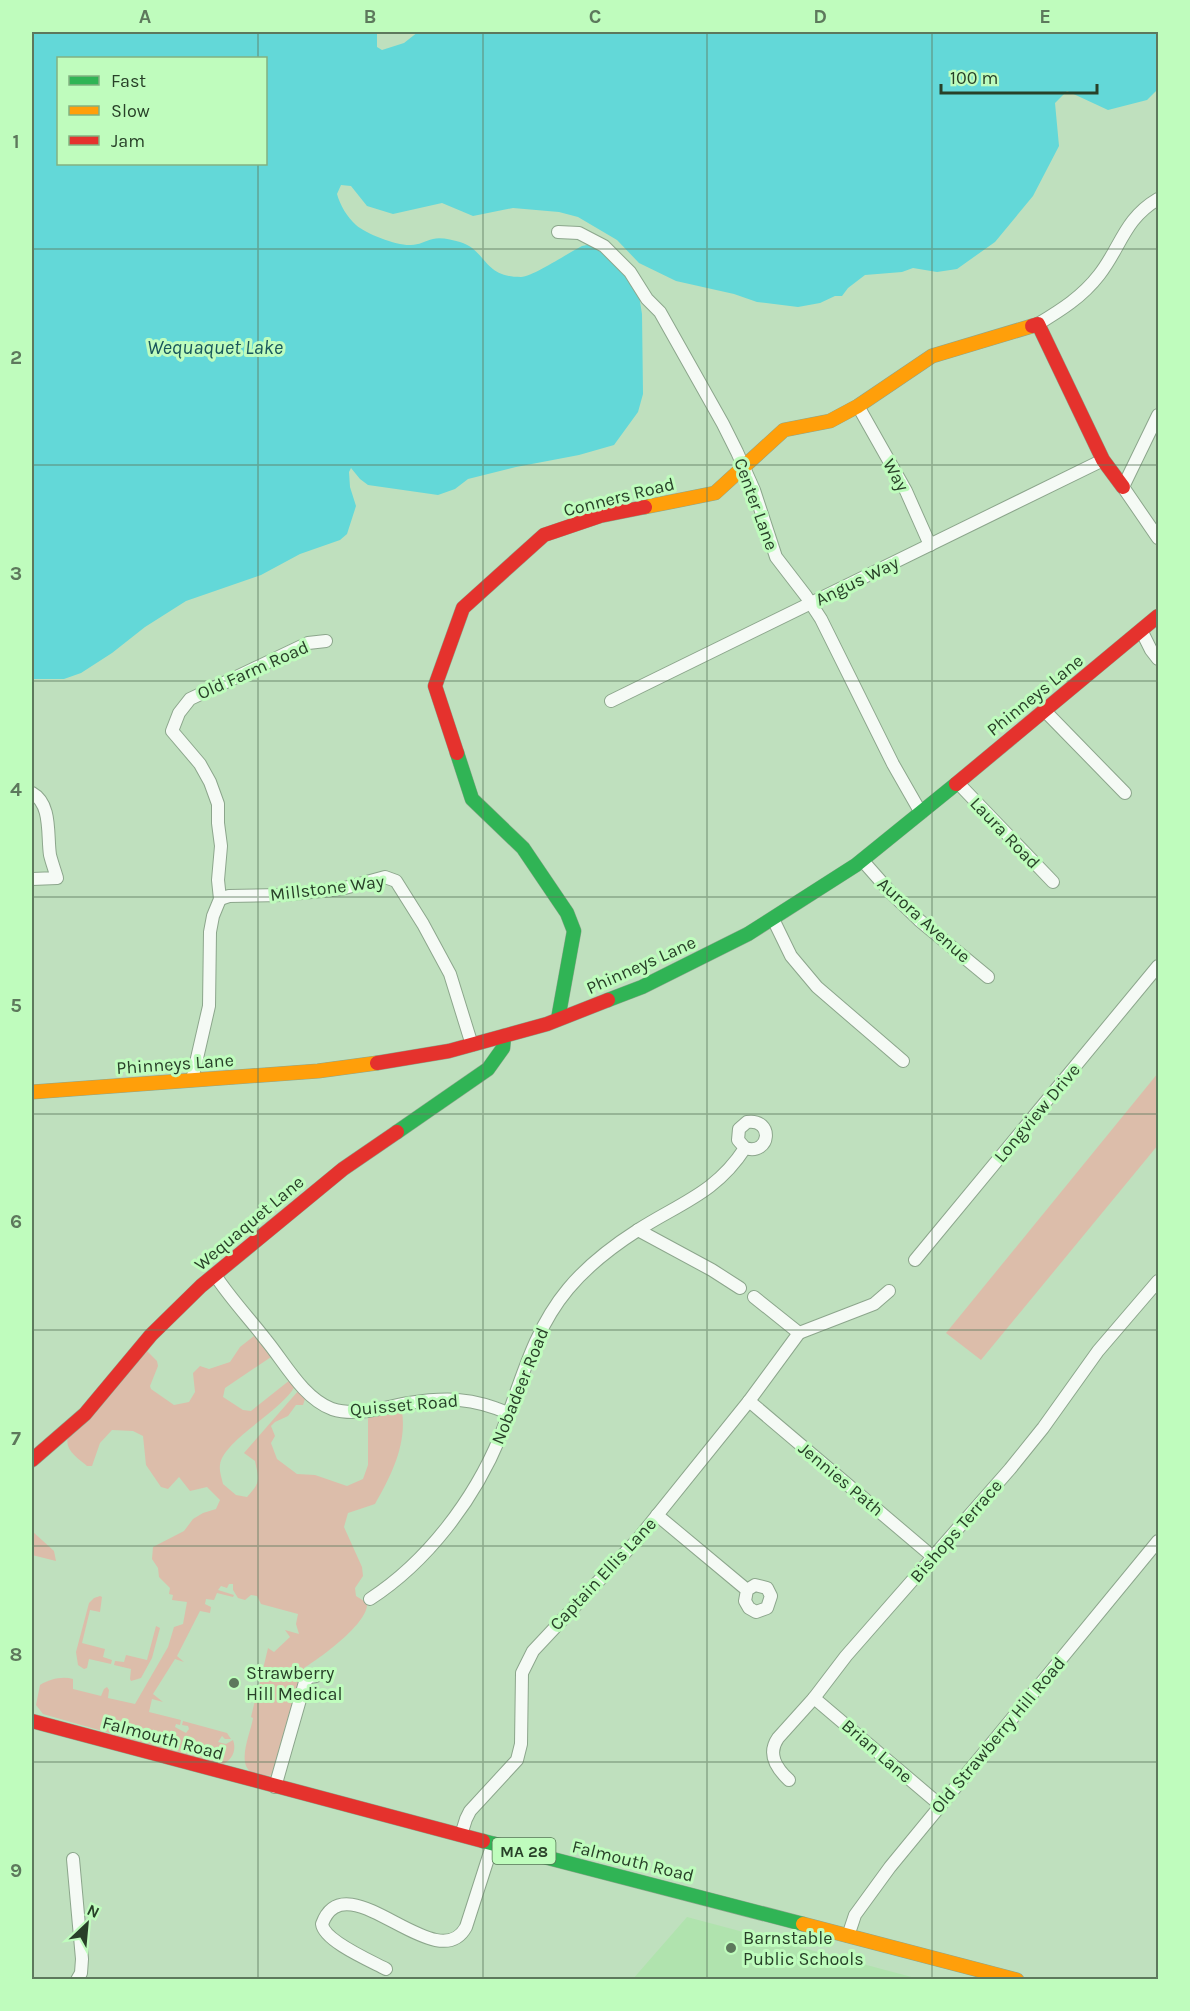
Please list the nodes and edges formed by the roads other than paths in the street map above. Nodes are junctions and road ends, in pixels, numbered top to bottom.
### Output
1 (1158, 199) edge
2 (558, 232) dead end
3 (1038, 324) junction
4 (858, 406) junction
5 (1158, 415) edge
6 (1103, 460) junction
7 (744, 468) junction
8 (1123, 487) junction
9 (1158, 538) edge
10 (930, 545) junction
11 (811, 603) junction
12 (1158, 616) edge
13 (1141, 630) junction
14 (326, 641) dead end
15 (1158, 659) edge
16 (611, 701) dead end
17 (1044, 710) junction
18 (958, 783) junction
19 (32, 793) edge
20 (1125, 793) dead end
21 (921, 813) junction
22 (862, 860) junction
23 (32, 879) edge
24 (1053, 882) dead end
25 (220, 898) junction
26 (773, 919) junction
27 (1158, 966) edge
28 (988, 977) dead end
29 (558, 1019) junction
30 (504, 1036) junction
31 (472, 1045) junction
32 (903, 1061) dead end
33 (192, 1080) junction
34 (32, 1092) edge
35 (745, 1148) dead end
36 (638, 1230) junction
37 (915, 1260) dead end
38 (215, 1275) junction
39 (1158, 1281) edge
40 (740, 1288) dead end
41 (889, 1291) dead end
42 (754, 1297) dead end
43 (799, 1334) junction
44 (748, 1401) junction
45 (508, 1413) junction
46 (32, 1460) edge
47 (657, 1515) junction
48 (1158, 1541) edge
49 (933, 1557) junction
50 (747, 1590) dead end
51 (370, 1599) dead end
52 (316, 1676) dead end
53 (814, 1698) junction
54 (32, 1721) edge
55 (789, 1779) dead end
56 (275, 1787) junction
57 (940, 1805) junction
58 (461, 1835) junction
59 (493, 1843) junction
60 (73, 1859) dead end
61 (848, 1936) junction
62 (386, 1969) dead end
63 (77, 1980) edge
64 (1017, 1980) edge

1 - 3 street
2 - 7 street, Center Lane
3 - 4 main road, Conners Road
3 - 6 main road
4 - 7 main road, Conners Road
4 - 10 street, Way
5 - 8 street
6 - 8 main road
6 - 10 street, Angus Way
7 - 11 street, Center Lane
7 - 29 main road, Conners Road
8 - 9 street
10 - 11 street, Angus Way
11 - 16 street, Angus Way
11 - 21 street, Center Lane
12 - 13 main road, Phinneys Lane
13 - 15 street
13 - 17 main road, Phinneys Lane
14 - 25 street, Old Farm Road
17 - 18 main road, Phinneys Lane
17 - 20 street
18 - 21 main road, Phinneys Lane
18 - 24 street, Laura Road
19 - 23 street
21 - 22 main road, Phinneys Lane
22 - 26 main road, Phinneys Lane
22 - 28 street, Aurora Avenue
25 - 31 street, Millstone Way
25 - 33 street, Old Farm Road
26 - 29 main road, Phinneys Lane
26 - 32 street
27 - 37 street, Longview Drive
29 - 30 main road, Phinneys Lane
30 - 31 main road, Phinneys Lane
30 - 38 main road, Wequaquet Lane
31 - 33 main road, Phinneys Lane
33 - 34 main road, Phinneys Lane
35 - 36 street, Nobadeer Road
36 - 40 street
36 - 45 street, Nobadeer Road
38 - 45 street, Quisset Road
38 - 46 main road, Wequaquet Lane
39 - 49 street, Bishops Terrace
41 - 43 street
42 - 43 street
43 - 44 street, Captain Ellis Lane
44 - 47 street, Captain Ellis Lane
44 - 49 street, Jennies Path
45 - 51 street, Nobadeer Road
47 - 50 street
47 - 58 street, Captain Ellis Lane
48 - 57 street, Old Strawberry Hill Road
49 - 53 street, Bishops Terrace
52 - 56 street
53 - 55 street, Bishops Terrace
53 - 57 street, Brian Lane
54 - 56 main road, Falmouth Road / MA 28
56 - 58 main road, Falmouth Road / MA 28
57 - 61 street, Old Strawberry Hill Road
58 - 59 main road, Falmouth Road / MA 28
59 - 61 main road, Falmouth Road / MA 28
59 - 62 street
60 - 63 street
61 - 64 main road, Falmouth Road / MA 28

